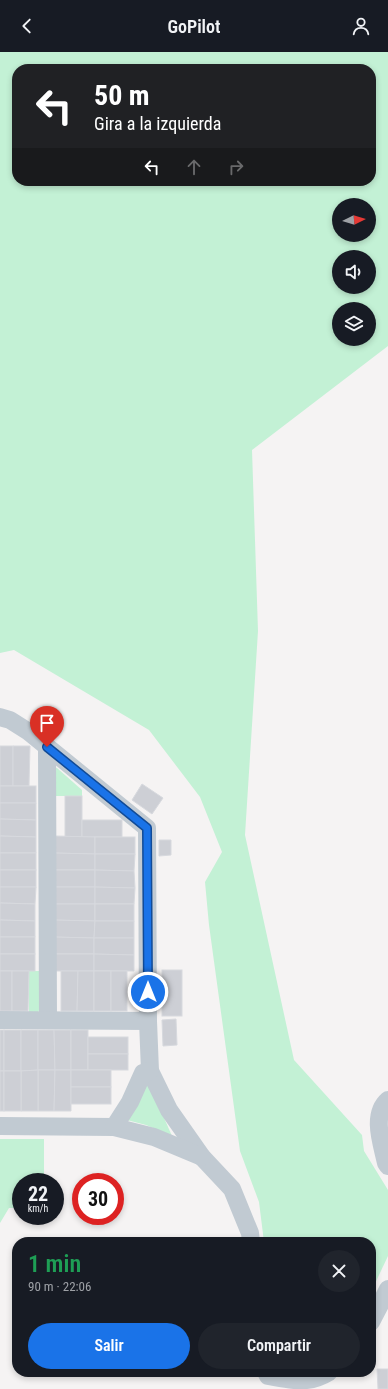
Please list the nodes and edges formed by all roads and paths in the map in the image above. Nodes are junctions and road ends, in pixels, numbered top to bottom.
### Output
1 (0, 717) edge
2 (47, 747) junction
3 (0, 1020) edge
4 (48, 1020) junction
5 (148, 1022) junction
6 (150, 1071) junction
7 (388, 1100) edge
8 (0, 1126) edge
9 (114, 1127) junction
10 (202, 1157) junction
11 (388, 1166) edge
12 (250, 1237) edge
13 (388, 1289) edge
14 (376, 1312) edge
15 (274, 1377) edge
16 (317, 1377) edge

1 - 2 street
2 - 4 street
2 - 5 street
3 - 4 street
4 - 5 street
5 - 6 street
6 - 9 street
6 - 10 street
7 - 11 street
8 - 9 street
9 - 10 street
10 - 12 street
13 - 14 street
15 - 16 street

